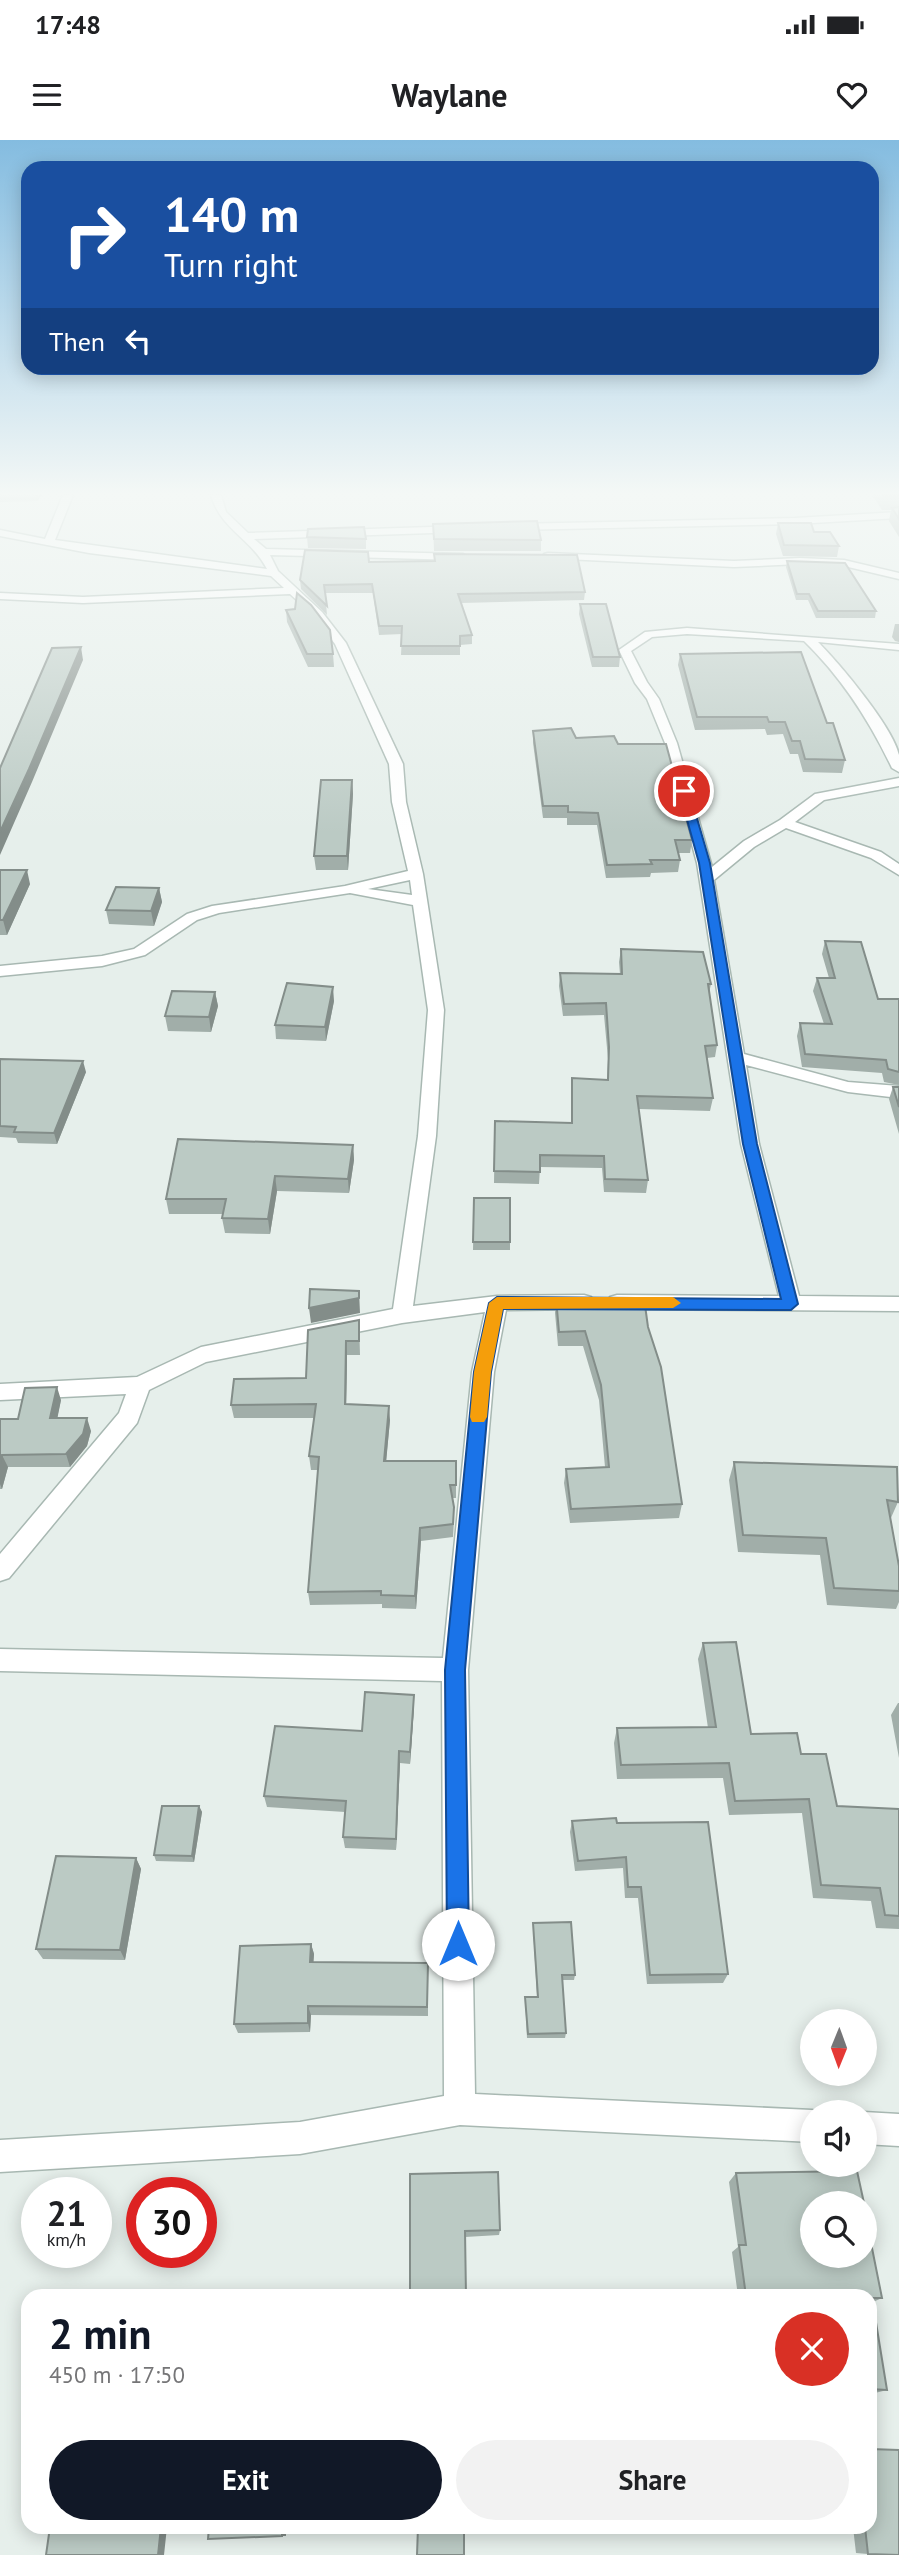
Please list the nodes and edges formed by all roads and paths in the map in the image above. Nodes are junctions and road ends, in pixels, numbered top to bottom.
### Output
1 (310, 608) edge
2 (899, 635) edge
3 (807, 638) junction
4 (880, 645) junction
5 (899, 647) edge
6 (881, 729) junction
7 (899, 730) edge
8 (899, 768) edge
9 (899, 782) edge
10 (785, 823) junction
11 (899, 871) edge
12 (416, 874) junction
13 (707, 877) junction
14 (345, 890) junction
15 (419, 901) junction
16 (0, 971) edge
17 (735, 1057) junction
18 (899, 1092) edge
19 (497, 1303) junction
20 (791, 1304) junction
21 (899, 1304) edge
22 (402, 1315) junction
23 (140, 1385) junction
24 (0, 1392) edge
25 (0, 1571) edge
26 (0, 1660) edge
27 (455, 1670) junction
28 (460, 2109) junction
29 (800, 2125) edge
30 (877, 2129) edge
31 (899, 2130) edge
32 (0, 2156) edge

1 - 12 street
2 - 4 street
3 - 4 street
3 - 6 street
3 - 13 street
4 - 5 street
6 - 7 street
6 - 8 street
9 - 10 street
10 - 11 street
10 - 13 street
12 - 14 street
12 - 15 street
13 - 17 street
14 - 15 street
14 - 16 street
15 - 22 street
17 - 18 street
17 - 20 street
19 - 20 street
19 - 22 street
19 - 27 street
20 - 21 street
22 - 23 street
23 - 24 street
23 - 25 street
26 - 27 street
27 - 28 street
28 - 29 street
28 - 32 street
30 - 31 street

